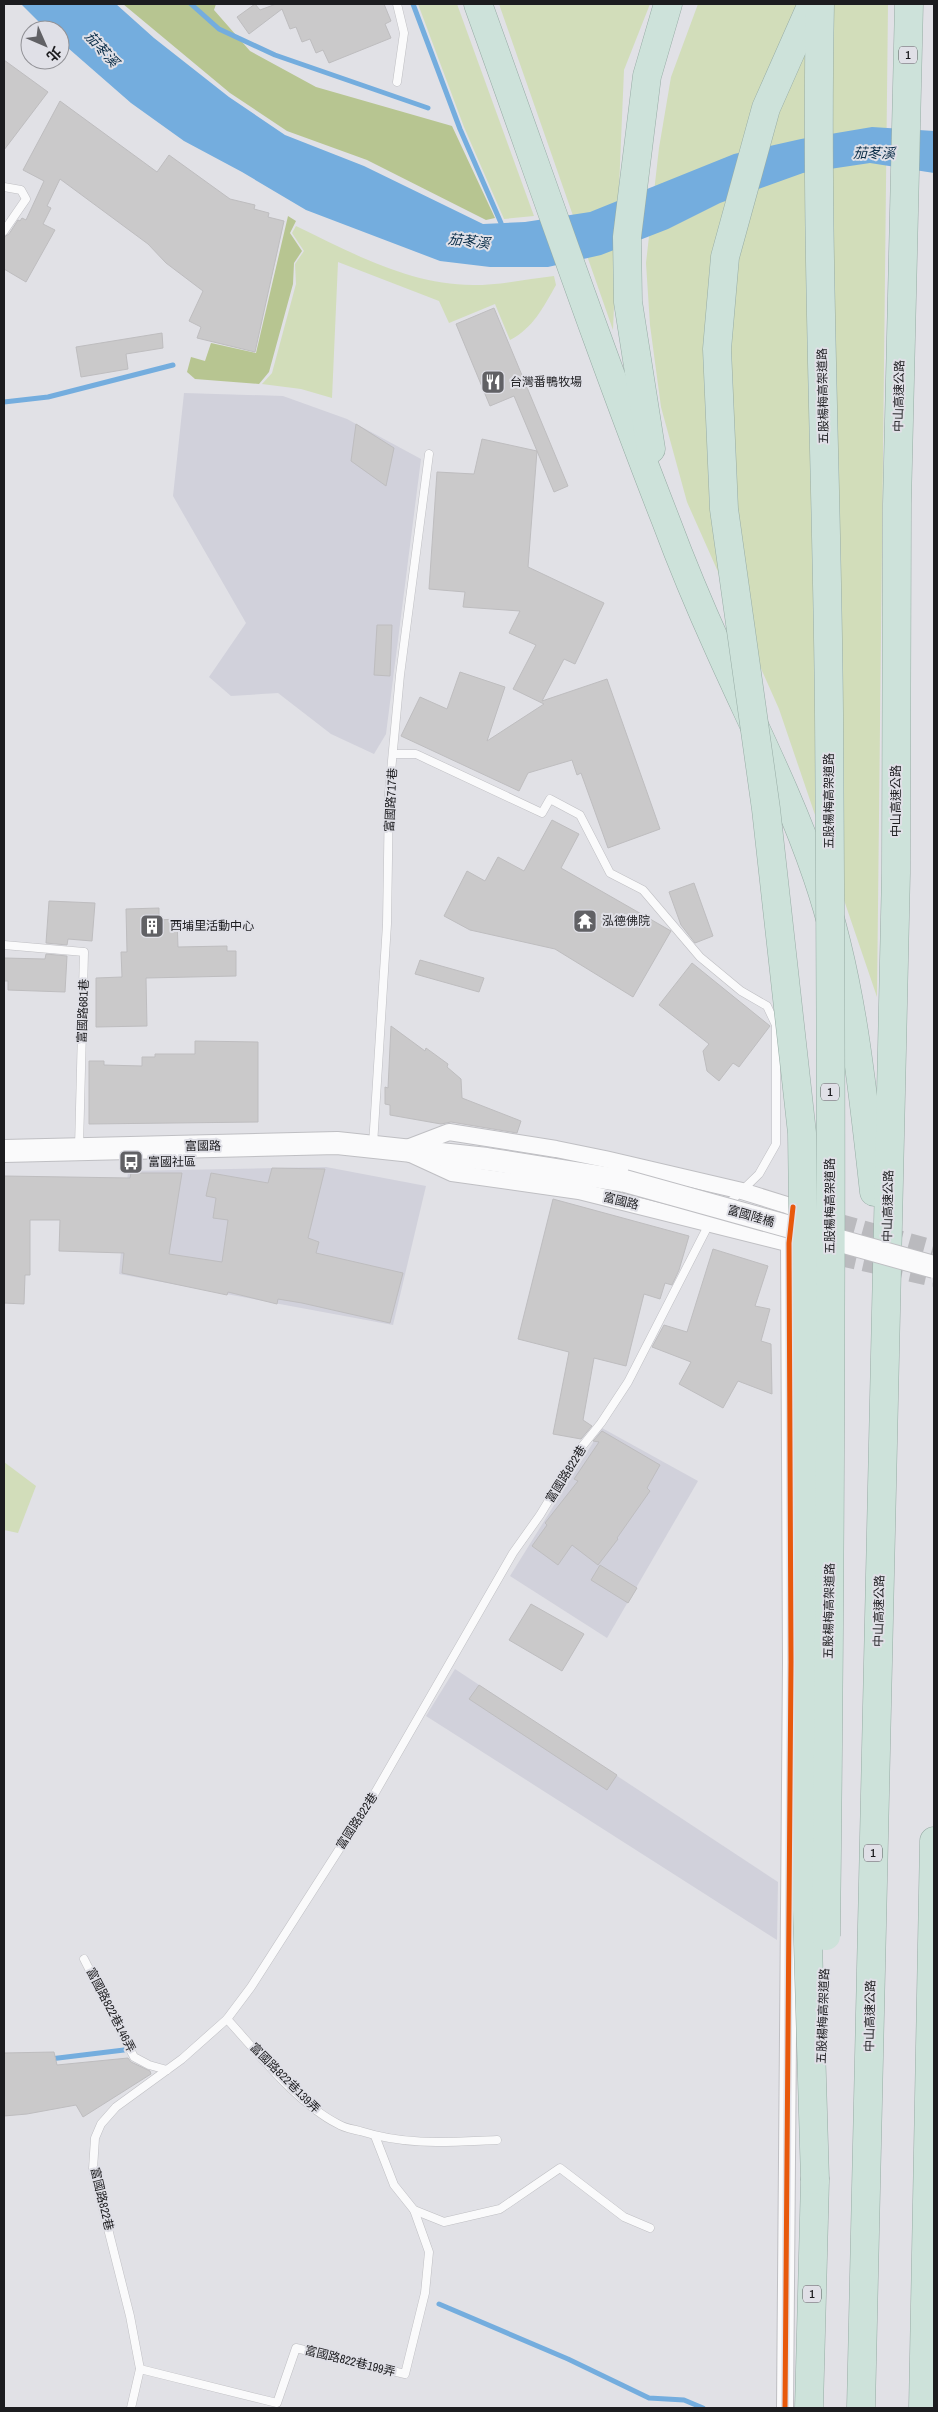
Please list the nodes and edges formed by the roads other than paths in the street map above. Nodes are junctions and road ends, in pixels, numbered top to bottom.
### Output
1 (398, 4) edge
2 (478, 4) edge
3 (668, 4) edge
4 (812, 4) edge
5 (820, 4) edge
6 (909, 4) edge
7 (396, 82) dead end
8 (4, 187) edge
9 (4, 231) edge
10 (429, 454) dead end
11 (667, 524) junction
12 (394, 754) junction
13 (4, 945) edge
14 (372, 1147) junction
15 (79, 1149) junction
16 (402, 1150) junction
17 (4, 1151) edge
18 (625, 1181) joint
19 (742, 1191) junction
20 (793, 1207) junction
21 (840, 1222) tunnel mouth
22 (708, 1223) junction
23 (789, 1243) junction
24 (840, 1258) tunnel mouth
25 (934, 1267) edge
26 (886, 1298) junction
27 (934, 1841) edge
28 (84, 1959) dead end
29 (227, 2019) junction
30 (167, 2070) junction
31 (375, 2136) junction
32 (496, 2140) dead end
33 (815, 2180) junction
34 (414, 2210) junction
35 (650, 2228) dead end
36 (140, 2369) junction
37 (131, 2408) edge
38 (785, 2408) edge
39 (809, 2408) edge
40 (861, 2408) edge
41 (923, 2408) edge

1 - 7 lane
2 - 11 highway
3 - 11 highway
4 - 33 highway, bridge
5 - 33 highway, 五股楊梅高架道路 / 1, bridge
6 - 26 highway, 中山高速公路 / 1
8 - 9 lane
10 - 12 lane, 富國路717巷
11 - 26 highway
12 - 14 lane, 富國路717巷
12 - 19 lane
13 - 15 lane, 富國路681巷
14 - 15 street, 富國路
14 - 16 street, 富國路
15 - 17 street, 富國路
16 - 18 street, 富國路
16 - 19 street, 富國路
16 - 22 street, 富國路
18 - 25 street, 富國陸橋, bridge
19 - 20 street, 富國路
19 - 22 lane
20 - 21 street, 富國路
20 - 23 street
22 - 23 street, 富國路
22 - 29 lane, 富國路822巷
23 - 24 street, 富國路
23 - 38 street
26 - 40 highway, 中山高速公路 / 1
27 - 41 highway
28 - 30 lane, 富國路822巷146弄
29 - 30 lane, 富國路822巷
29 - 31 lane, 富國路822巷139弄
30 - 36 lane, 富國路822巷
31 - 32 lane, 富國路822巷139弄
31 - 34 lane
33 - 39 highway, 五股楊梅高架道路 / 1
34 - 35 lane
34 - 36 lane, 富國路822巷199弄
36 - 37 lane, 富國路822巷

